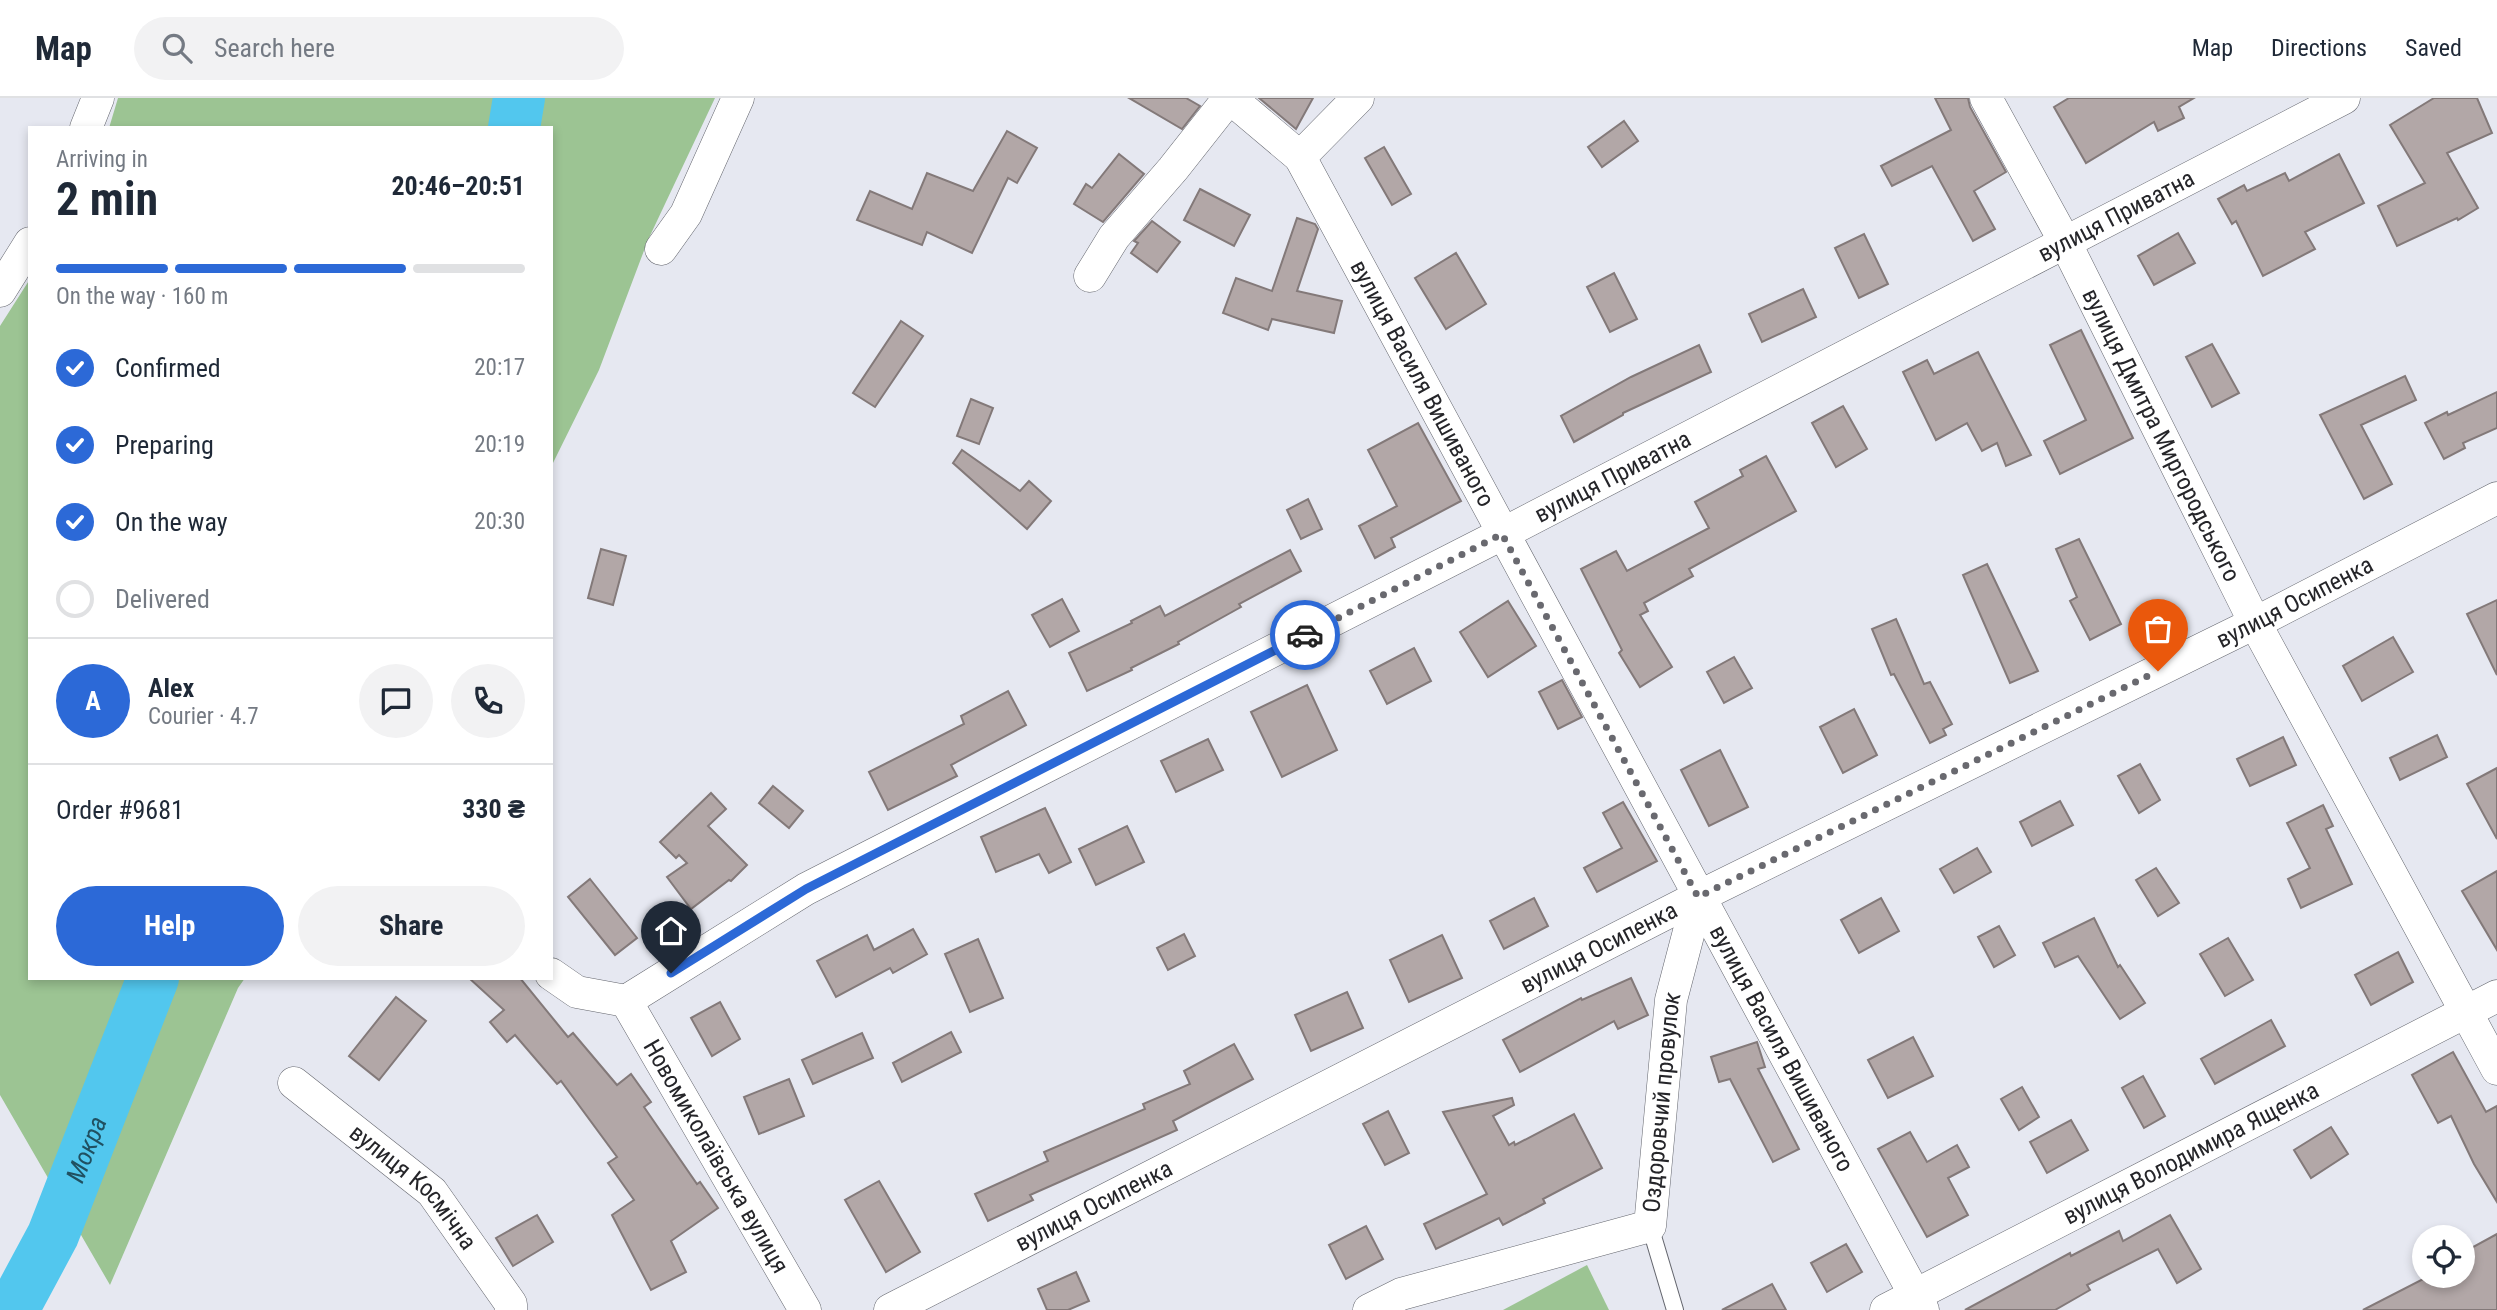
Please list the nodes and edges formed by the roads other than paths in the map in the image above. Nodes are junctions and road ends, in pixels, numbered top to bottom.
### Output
1 (98, 98) edge
2 (738, 98) edge
3 (1230, 98) edge
4 (1358, 98) edge
5 (1986, 98) edge
6 (2344, 98) edge
7 (87, 126) edge
8 (1300, 157) junction
9 (2065, 242) junction
10 (28, 246) edge
11 (661, 249) dead end
12 (1090, 276) dead end
13 (0, 290) edge
14 (2497, 498) edge
15 (1502, 534) junction
16 (2255, 623) junction
17 (1698, 897) junction
18 (553, 975) edge
19 (2497, 996) edge
20 (626, 1001) junction
21 (2466, 1012) junction
22 (2497, 1069) edge
23 (295, 1083) dead end
24 (1650, 1226) junction
25 (1918, 1302) edge
26 (511, 1310) edge
27 (805, 1310) edge
28 (890, 1310) edge
29 (1370, 1310) edge
30 (1675, 1310) edge
31 (1886, 1310) edge

1 - 7 street
2 - 11 street
3 - 8 street
3 - 12 street
4 - 8 street
5 - 9 street, вулиця Дмитра Миргородського
6 - 9 street, вулиця Приватна
8 - 15 street, вулиця Василя Вишиваного
9 - 15 street, вулиця Приватна
9 - 16 street, вулиця Дмитра Миргородського
10 - 13 street
14 - 16 street, вулиця Осипенка
15 - 17 street, вулиця Василя Вишиваного
15 - 20 street, вулиця Приватна
16 - 17 street, вулиця Осипенка
16 - 21 street, вулиця Дмитра Миргородського
17 - 24 street, Оздоровчий провулок
17 - 25 street, вулиця Василя Вишиваного
17 - 28 street, вулиця Осипенка
18 - 20 street
19 - 21 street, вулиця Володимира Ященка
20 - 27 street, Новомиколаївська вулиця
21 - 22 street, вулиця Дмитра Миргородського
21 - 25 street, вулиця Володимира Ященка
23 - 26 street, вулиця Космічна
24 - 29 street, Оздоровчий провулок
24 - 30 lane
25 - 31 street, вулиця Володимира Ященка

